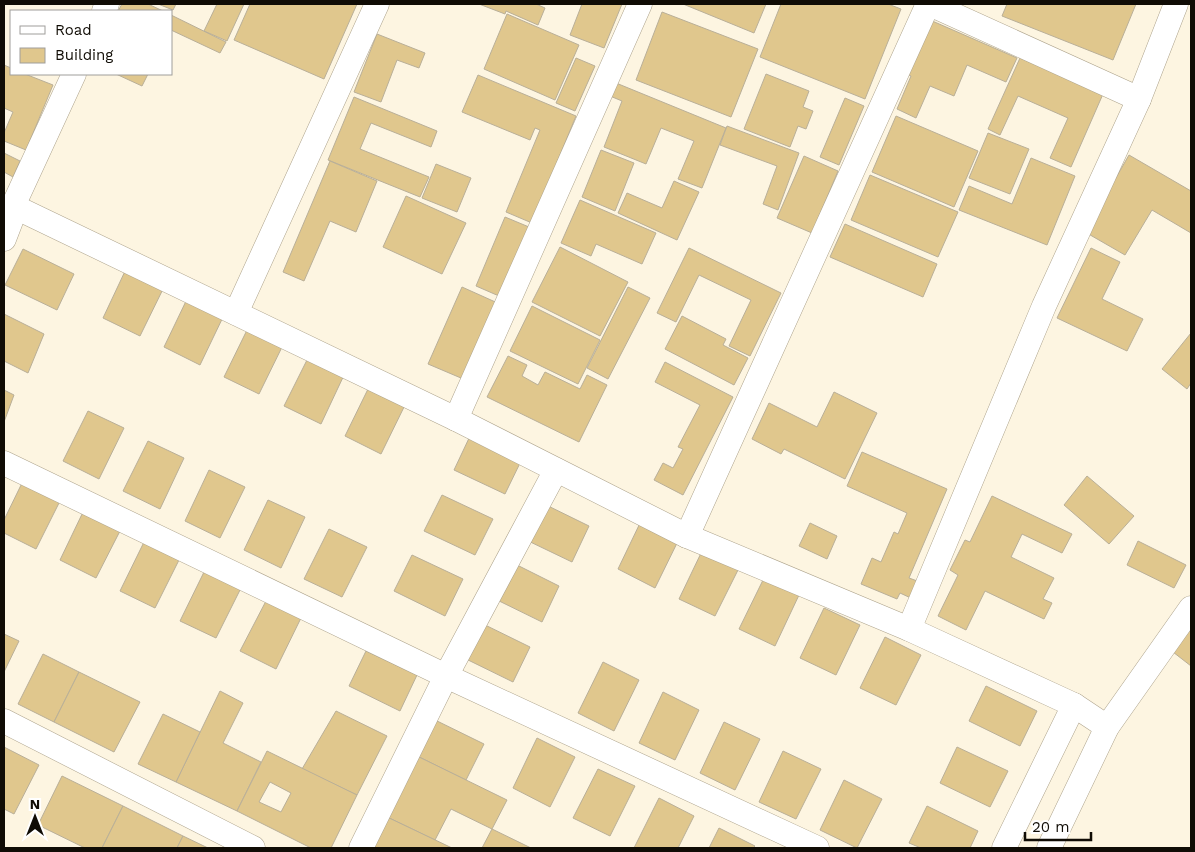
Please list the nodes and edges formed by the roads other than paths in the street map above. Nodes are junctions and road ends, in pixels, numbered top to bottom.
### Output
1 (377, 4) edge
2 (640, 4) edge
3 (929, 4) edge
4 (1176, 4) edge
5 (74, 75) edge
6 (1139, 99) junction
7 (10, 209) edge
8 (4, 239) edge
9 (236, 313) junction
10 (456, 419) junction
11 (4, 463) edge
12 (556, 470) junction
13 (687, 536) junction
14 (1191, 608) edge
15 (910, 630) junction
16 (446, 676) junction
17 (1074, 705) junction
18 (4, 721) edge
19 (1108, 727) junction
20 (253, 848) edge
21 (361, 848) edge
22 (817, 848) edge
23 (1004, 848) edge
24 (1049, 848) edge

1 - 9 street
2 - 10 street
3 - 6 street
3 - 13 street
4 - 6 street
5 - 7 street
6 - 15 street
7 - 8 street
7 - 9 street
9 - 10 street
10 - 12 street
11 - 16 street
12 - 13 street
12 - 16 street
13 - 15 street
14 - 19 street
15 - 17 street
16 - 21 street
16 - 22 street
17 - 19 street
17 - 23 street
18 - 20 street
19 - 24 street

